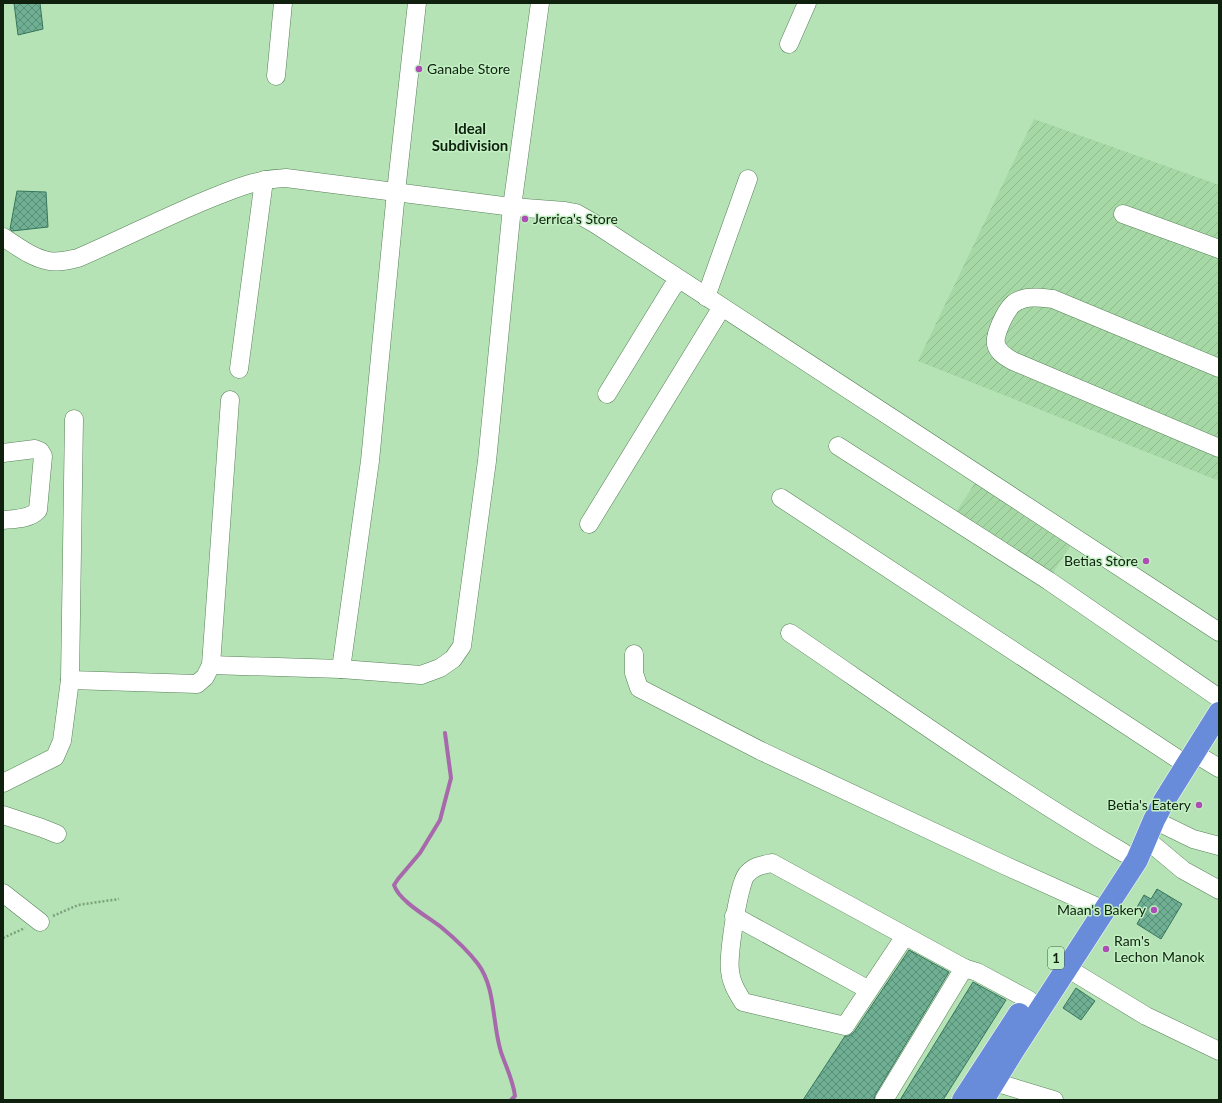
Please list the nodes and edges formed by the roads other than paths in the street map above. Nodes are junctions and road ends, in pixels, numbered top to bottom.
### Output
1 (283, 3) edge
2 (417, 3) edge
3 (540, 3) edge
4 (806, 3) edge
5 (789, 44) dead end
6 (276, 76) dead end
7 (748, 179) dead end
8 (264, 180) junction
9 (396, 192) junction
10 (512, 207) junction
11 (1123, 214) dead end
12 (3, 237) edge
13 (1219, 249) edge
14 (679, 280) junction
15 (706, 297) junction
16 (722, 307) junction
17 (1219, 368) edge
18 (239, 369) dead end
19 (607, 394) dead end
20 (230, 400) dead end
21 (74, 419) dead end
22 (838, 446) dead end
23 (1219, 448) edge
24 (3, 453) edge
25 (781, 498) dead end
26 (3, 520) edge
27 (589, 524) dead end
28 (1219, 632) edge
29 (790, 633) dead end
30 (634, 654) dead end
31 (211, 665) junction
32 (341, 669) junction
33 (70, 680) junction
34 (1219, 698) edge
35 (1219, 713) edge
36 (1190, 759) junction
37 (1219, 768) edge
38 (3, 783) edge
39 (3, 815) edge
40 (1150, 829) junction
41 (57, 834) dead end
42 (1219, 846) edge
43 (1124, 853) junction
44 (1219, 890) edge
45 (3, 893) edge
46 (1098, 907) junction
47 (734, 916) junction
48 (40, 922) road end
49 (905, 936) junction
50 (964, 968) junction
51 (1068, 968) junction
52 (869, 990) junction
53 (1029, 1000) junction
54 (1219, 1051) edge
55 (989, 1094) edge
56 (884, 1100) edge
57 (963, 1100) edge
58 (1054, 1100) edge

1 - 6 street
2 - 9 street
3 - 10 street
4 - 5 street
7 - 15 street
8 - 9 street
8 - 12 street
8 - 18 street
9 - 10 street
9 - 32 street
10 - 14 street
10 - 32 street
11 - 13 street
14 - 15 street
14 - 19 street
15 - 16 street
16 - 27 street
16 - 28 street
17 - 23 street
20 - 31 street
21 - 33 street
22 - 34 street
24 - 26 street
25 - 36 street
29 - 43 street
30 - 46 street
31 - 32 street
31 - 33 street
33 - 38 street
35 - 36 highway, 1
36 - 37 street
36 - 40 highway, 1
39 - 41 street
40 - 42 street
40 - 43 highway, 1
40 - 44 street
40 - 46 highway, 1
43 - 46 highway, 1
45 - 48 street
46 - 51 highway, 1
46 - 53 highway, 1
47 - 49 street
47 - 52 street
47 - 52 street
49 - 50 street
49 - 52 street
50 - 53 street
50 - 56 street
51 - 54 street
51 - 55 highway, 1
53 - 57 highway, 1
55 - 58 street

